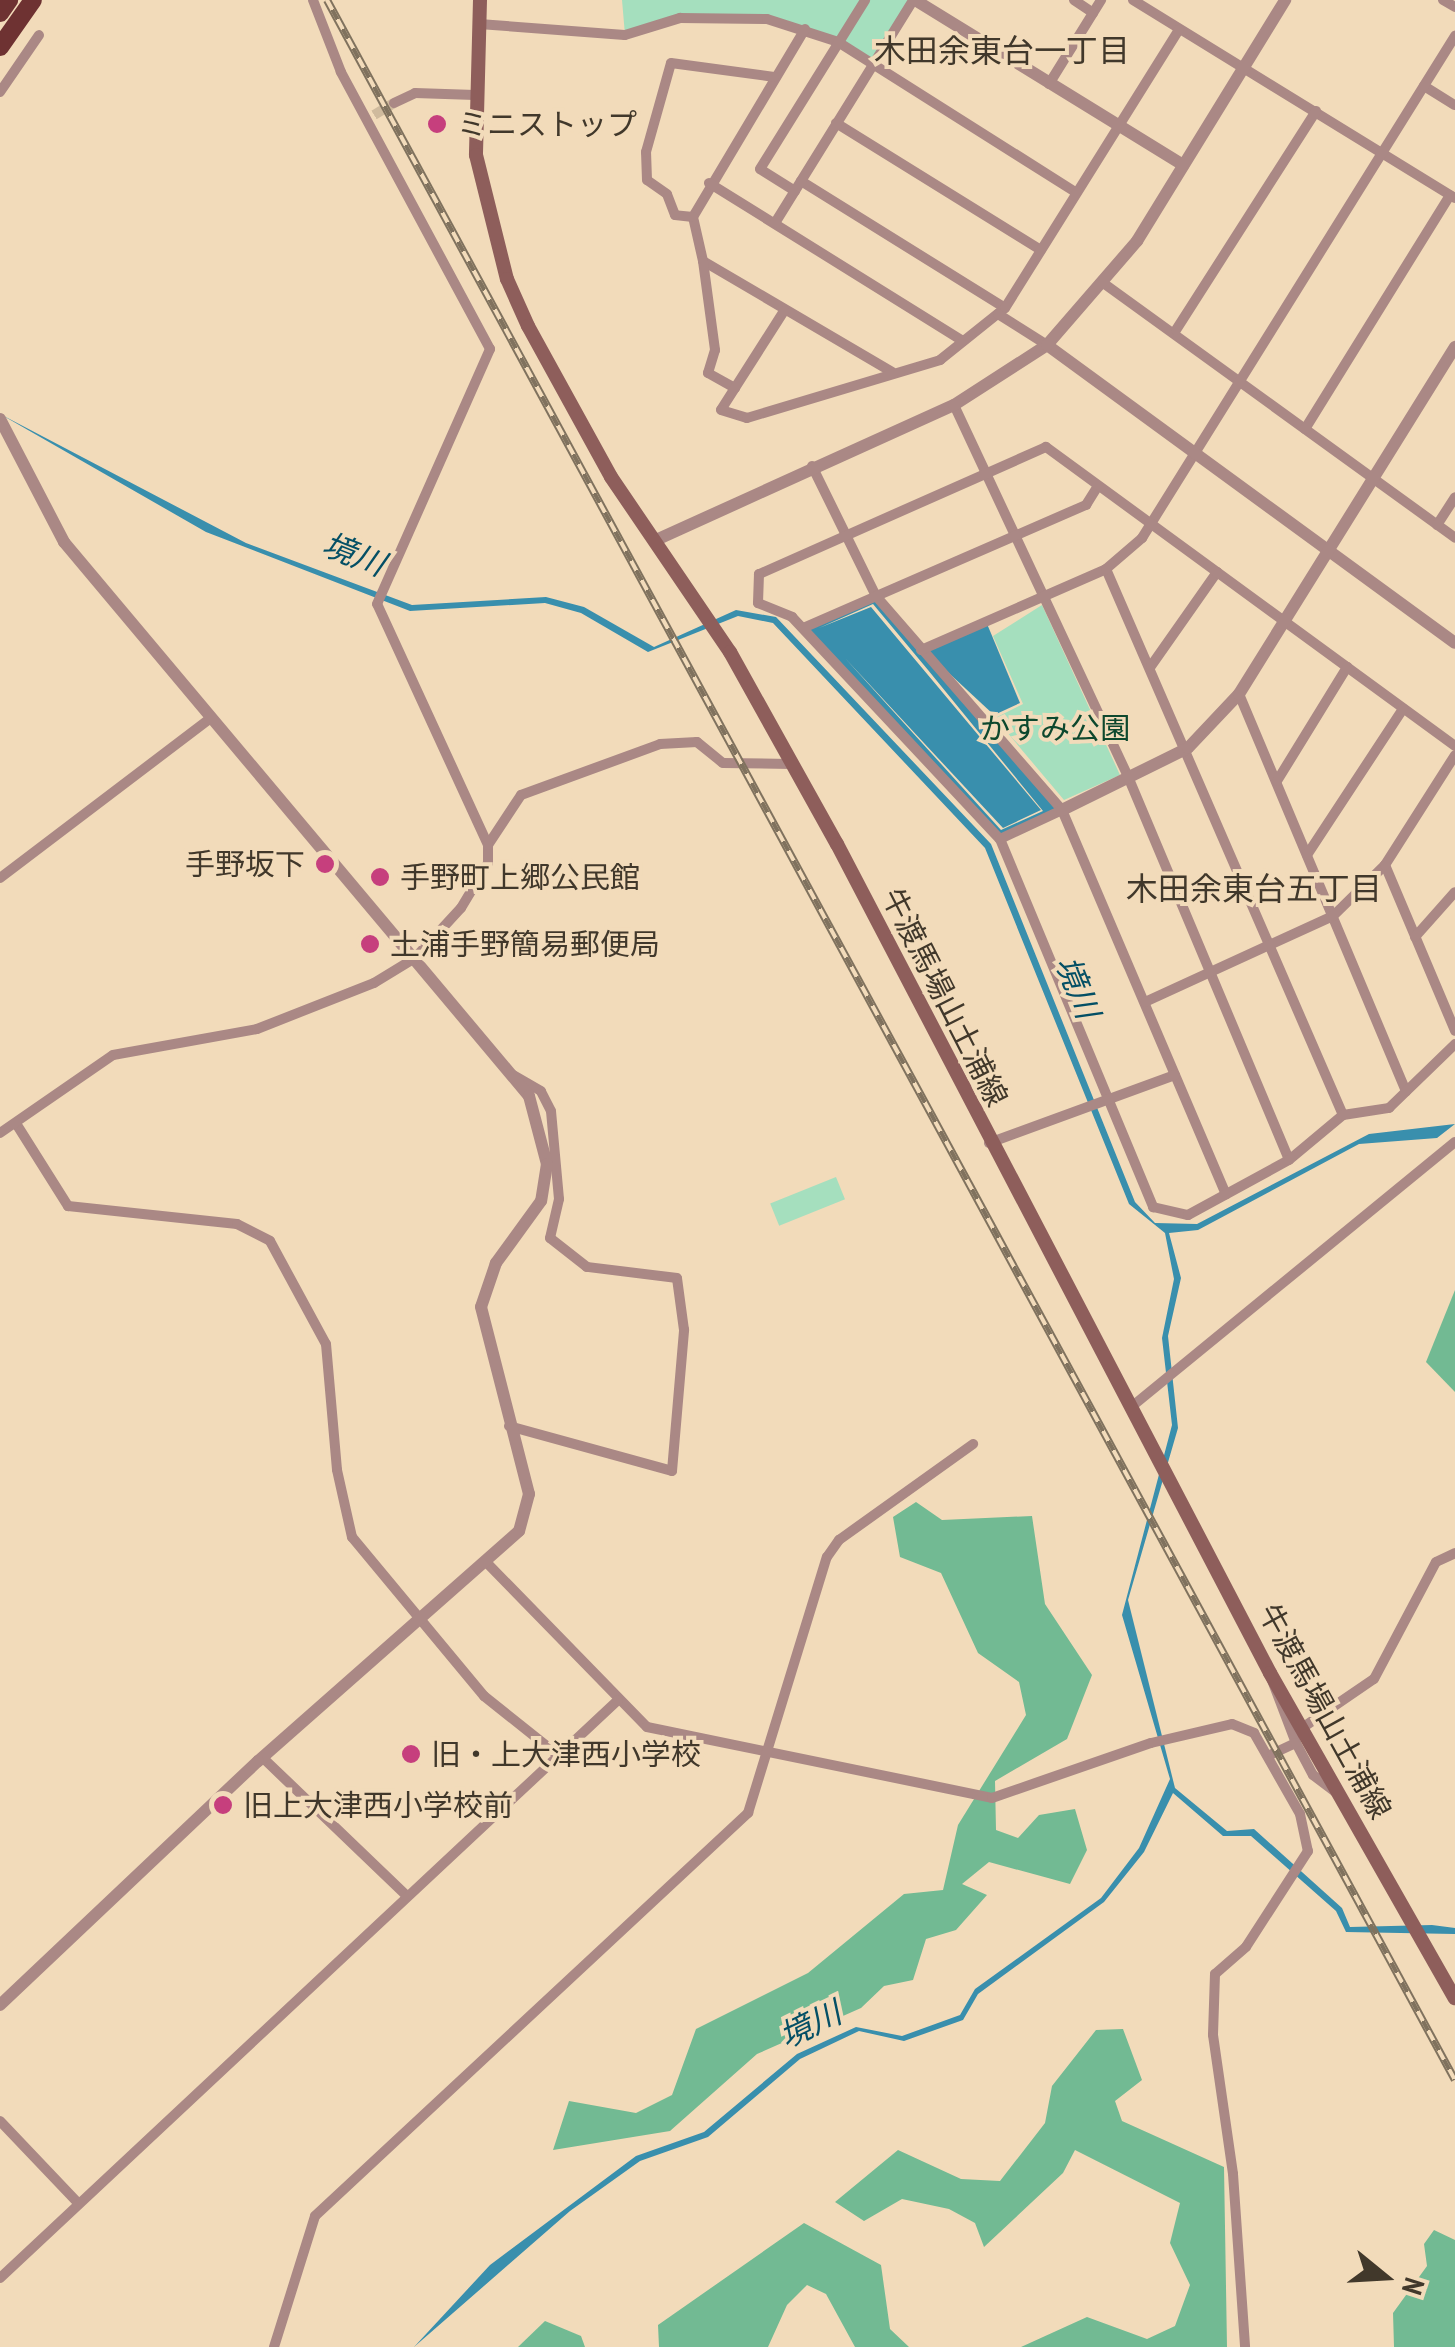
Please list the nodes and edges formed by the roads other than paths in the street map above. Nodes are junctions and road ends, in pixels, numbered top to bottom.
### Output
1 (9, 0) edge
2 (33, 0) edge
3 (313, 0) edge
4 (480, 0) edge
5 (865, 0) edge
6 (914, 0) edge
7 (1074, 0) edge
8 (1101, 0) edge
9 (1134, 0) edge
10 (1285, 0) edge
11 (1444, 0) edge
12 (1455, 7) edge
13 (0, 13) edge
14 (1093, 13) junction
15 (479, 24) junction
16 (804, 30) junction
17 (1179, 30) junction
18 (39, 35) dead end
19 (1455, 36) edge
20 (838, 42) junction
21 (0, 46) edge
22 (872, 65) junction
23 (1244, 67) junction
24 (774, 76) junction
25 (1049, 84) junction
26 (1424, 86) junction
27 (0, 92) edge
28 (475, 95) junction
29 (394, 103) tunnel mouth
30 (1455, 104) edge
31 (1316, 111) junction
32 (836, 123) junction
33 (1118, 126) junction
34 (1384, 153) junction
35 (1183, 165) junction
36 (709, 183) junction
37 (798, 186) junction
38 (1075, 192) junction
39 (1453, 196) edge
40 (693, 217) junction
41 (775, 223) junction
42 (1041, 250) junction
43 (703, 261) junction
44 (1106, 286) junction
45 (784, 310) junction
46 (1001, 311) junction
47 (1176, 330) junction
48 (964, 341) junction
49 (1047, 346) junction
50 (1455, 347) edge
51 (892, 372) junction
52 (1241, 382) junction
53 (735, 388) junction
54 (954, 404) junction
55 (1, 422) edge
56 (1305, 429) junction
57 (1196, 455) junction
58 (812, 466) junction
59 (988, 473) junction
60 (1373, 479) junction
61 (1098, 486) junction
62 (1455, 497) edge
63 (1152, 525) junction
64 (1438, 526) junction
65 (843, 536) junction
66 (1016, 536) junction
67 (1455, 538) edge
68 (656, 540) junction
69 (1330, 551) junction
70 (1106, 569) junction
71 (1217, 572) junction
72 (876, 596) junction
73 (1044, 598) junction
74 (1285, 622) junction
75 (803, 628) junction
76 (1455, 643) edge
77 (920, 650) junction
78 (1151, 666) junction
79 (1346, 667) junction
80 (1240, 694) junction
81 (1404, 709) junction
82 (211, 718) junction
83 (1455, 746) edge
84 (1188, 748) junction
85 (1455, 755) edge
86 (791, 764) junction
87 (1130, 779) junction
88 (1276, 780) junction
89 (1062, 810) junction
90 (1000, 838) junction
91 (488, 846) junction
92 (1307, 855) junction
93 (1386, 865) junction
94 (0, 878) edge
95 (1455, 892) edge
96 (1333, 916) junction
97 (1415, 937) junction
98 (1272, 948) junction
99 (414, 958) junction
100 (1210, 974) junction
101 (1144, 1002) junction
102 (1455, 1031) edge
103 (1455, 1044) edge
104 (512, 1074) junction
105 (1175, 1075) junction
106 (1406, 1091) junction
107 (1108, 1101) junction
108 (1343, 1115) junction
109 (17, 1125) junction
110 (0, 1133) edge
111 (1455, 1142) edge
112 (988, 1143) junction
113 (1289, 1160) junction
114 (1226, 1195) junction
115 (1130, 1408) junction
116 (509, 1426) junction
117 (973, 1444) dead end
118 (1455, 1554) edge
119 (487, 1563) junction
120 (416, 1621) junction
121 (1270, 1674) junction
122 (618, 1700) junction
123 (1305, 1726) junction
124 (1296, 1743) junction
125 (770, 1750) junction
126 (1272, 1754) junction
127 (558, 1755) junction
128 (262, 1758) junction
129 (1340, 1795) junction
130 (407, 1896) junction
131 (1455, 1998) edge
132 (0, 2005) edge
133 (0, 2121) edge
134 (78, 2203) junction
135 (0, 2278) edge
136 (274, 2347) edge
137 (1244, 2347) edge

1 - 13 highway
2 - 21 highway
3 - 91 street
4 - 15 main road, 牛渡馬場山土浦線
5 - 20 street
6 - 22 street
6 - 25 street
7 - 14 street
8 - 14 street
9 - 17 street
10 - 23 street
11 - 12 street
14 - 25 street
15 - 16 street
15 - 28 main road, 牛渡馬場山土浦線
16 - 20 street
16 - 24 street
17 - 23 street
17 - 33 street
18 - 27 street
19 - 26 street
20 - 22 street
20 - 37 street
22 - 32 street
22 - 38 street
23 - 31 street
23 - 35 street
24 - 36 street
24 - 40 street
25 - 33 street
26 - 30 street
26 - 34 street
28 - 29 street
28 - 68 main road, 牛渡馬場山土浦線
31 - 34 street
31 - 47 street
32 - 37 street
32 - 42 street
33 - 35 street
33 - 38 street
34 - 39 street
34 - 52 street
35 - 44 street
36 - 40 street
36 - 41 street
37 - 41 street
37 - 46 street
38 - 42 street
39 - 56 street
40 - 43 street
41 - 48 street
42 - 46 street
43 - 45 street
43 - 53 street
44 - 47 street
44 - 49 street
45 - 51 street
45 - 53 street
46 - 48 street
46 - 49 street
47 - 52 street
48 - 51 street
49 - 54 street
49 - 57 street
50 - 60 street
51 - 53 street
52 - 56 street
52 - 57 street
54 - 58 street
54 - 59 street
55 - 82 street
56 - 60 street
57 - 63 street
57 - 69 street
58 - 65 street
58 - 68 street
59 - 61 street
59 - 65 street
59 - 66 street
60 - 64 street
60 - 69 street
61 - 63 street
61 - 66 street
62 - 64 street
63 - 70 street
63 - 71 street
64 - 67 street
65 - 72 street
65 - 75 street
66 - 72 street
66 - 73 street
68 - 86 main road, 牛渡馬場山土浦線
69 - 74 street
69 - 76 street
70 - 73 street
70 - 78 street
71 - 74 street
71 - 78 street
72 - 75 street
72 - 77 street
73 - 77 street
73 - 87 street
74 - 79 street
74 - 80 street
75 - 90 street
77 - 89 street
78 - 84 street
79 - 81 street
79 - 88 street
80 - 84 street
80 - 88 street
81 - 83 street
81 - 92 street
82 - 94 street
82 - 99 street
84 - 87 street
84 - 98 street
85 - 93 street
86 - 91 street
86 - 112 main road, 牛渡馬場山土浦線
87 - 89 street
87 - 100 street
88 - 92 street
89 - 90 street
89 - 101 street
90 - 107 street
91 - 99 street
92 - 96 street
93 - 96 street
93 - 97 street
95 - 97 street
96 - 98 street
96 - 106 street
97 - 102 street
98 - 100 street
98 - 108 street
99 - 104 street
99 - 109 street
100 - 101 street
100 - 113 street
101 - 105 street
103 - 106 street
104 - 116 street
104 - 116 street
105 - 107 street
105 - 114 street
106 - 108 street
107 - 112 street
107 - 114 street
108 - 113 street
109 - 110 street
109 - 120 street
111 - 115 street
112 - 115 main road, 牛渡馬場山土浦線
113 - 114 street
115 - 121 main road, 牛渡馬場山土浦線
116 - 119 street
117 - 125 street
118 - 123 street
119 - 120 street
119 - 122 street
120 - 127 street
120 - 128 street
121 - 123 main road, 牛渡馬場山土浦線
121 - 124 street
122 - 125 street
122 - 127 street
123 - 129 main road, 牛渡馬場山土浦線
124 - 126 street
124 - 129 street
125 - 126 street
125 - 136 street
126 - 137 street
127 - 130 street
128 - 130 street
128 - 132 street
129 - 131 main road, 牛渡馬場山土浦線
130 - 134 street
133 - 134 street
134 - 135 street

